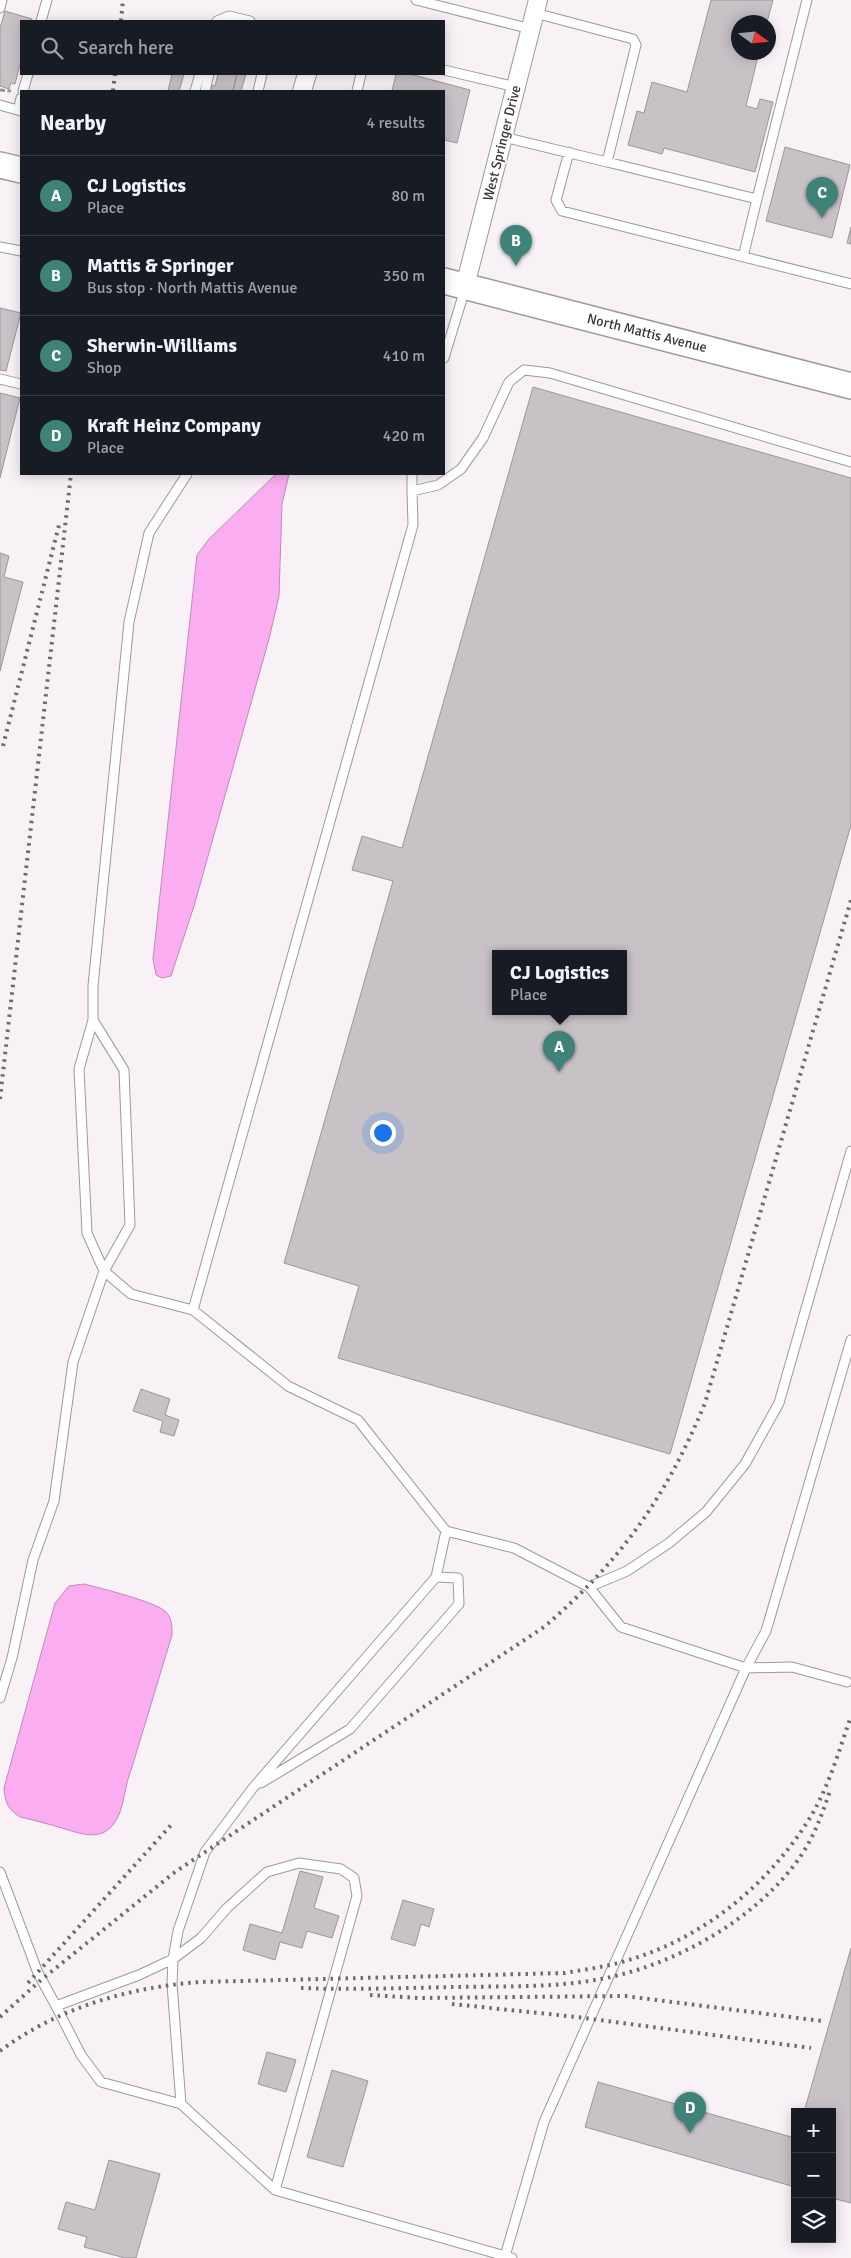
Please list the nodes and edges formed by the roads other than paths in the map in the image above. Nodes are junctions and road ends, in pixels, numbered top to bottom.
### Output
1 (2, 0) edge
2 (47, 0) edge
3 (416, 0) edge
4 (807, 0) edge
5 (0, 8) edge
6 (535, 14) edge
7 (41, 20) edge
8 (219, 20) edge
9 (246, 20) edge
10 (445, 70) edge
11 (28, 75) edge
12 (200, 75) edge
13 (209, 75) edge
14 (261, 75) edge
15 (307, 75) edge
16 (361, 75) edge
17 (516, 87) junction
18 (23, 90) edge
19 (195, 90) edge
20 (205, 90) edge
21 (258, 90) edge
22 (302, 90) edge
23 (357, 90) edge
24 (0, 105) edge
25 (20, 110) edge
26 (503, 137) junction
27 (569, 152) junction
28 (608, 162) junction
29 (0, 165) edge
30 (20, 170) edge
31 (757, 199) junction
32 (0, 247) edge
33 (20, 251) edge
34 (743, 256) junction
35 (455, 283) edge
36 (851, 284) edge
37 (445, 351) edge
38 (0, 379) edge
39 (20, 384) edge
40 (851, 386) edge
41 (851, 462) edge
42 (186, 475) edge
43 (412, 475) edge
44 (412, 491) junction
45 (93, 1020) junction
46 (851, 1151) edge
47 (104, 1271) junction
48 (194, 1310) junction
49 (851, 1340) edge
50 (446, 1531) junction
51 (436, 1578) junction
52 (590, 1587) junction
53 (746, 1668) junction
54 (847, 1682) dead end
55 (0, 1698) edge
56 (252, 1788) junction
57 (0, 1872) edge
58 (173, 1959) junction
59 (56, 2006) junction
60 (181, 2104) junction
61 (275, 2190) junction
62 (509, 2257) edge

1 - 5 lane
2 - 7 lane
3 - 6 lane
4 - 31 lane
6 - 17 street, West Springer Drive
6 - 28 lane
8 - 9 lane
10 - 17 lane
11 - 18 lane
12 - 19 lane
13 - 20 lane
14 - 21 lane
15 - 22 street
16 - 23 lane
17 - 26 street, West Springer Drive
24 - 25 lane
26 - 27 lane
26 - 35 street, West Springer Drive
27 - 28 lane
27 - 34 lane
28 - 31 lane
29 - 30 main road
31 - 34 lane
32 - 33 lane
34 - 36 lane
35 - 37 lane
35 - 40 main road, North Mattis Avenue
38 - 39 lane
41 - 44 lane
42 - 45 lane
43 - 44 lane
44 - 48 lane
45 - 47 lane
45 - 47 lane
46 - 52 lane
47 - 48 lane
47 - 55 lane
48 - 50 lane
49 - 53 lane
50 - 51 lane
50 - 52 lane
51 - 56 lane
51 - 56 lane
52 - 53 lane
53 - 54 lane
53 - 62 lane
56 - 58 lane
57 - 59 lane
58 - 59 lane
58 - 60 lane
58 - 61 lane
59 - 60 lane
60 - 61 lane
61 - 62 lane

